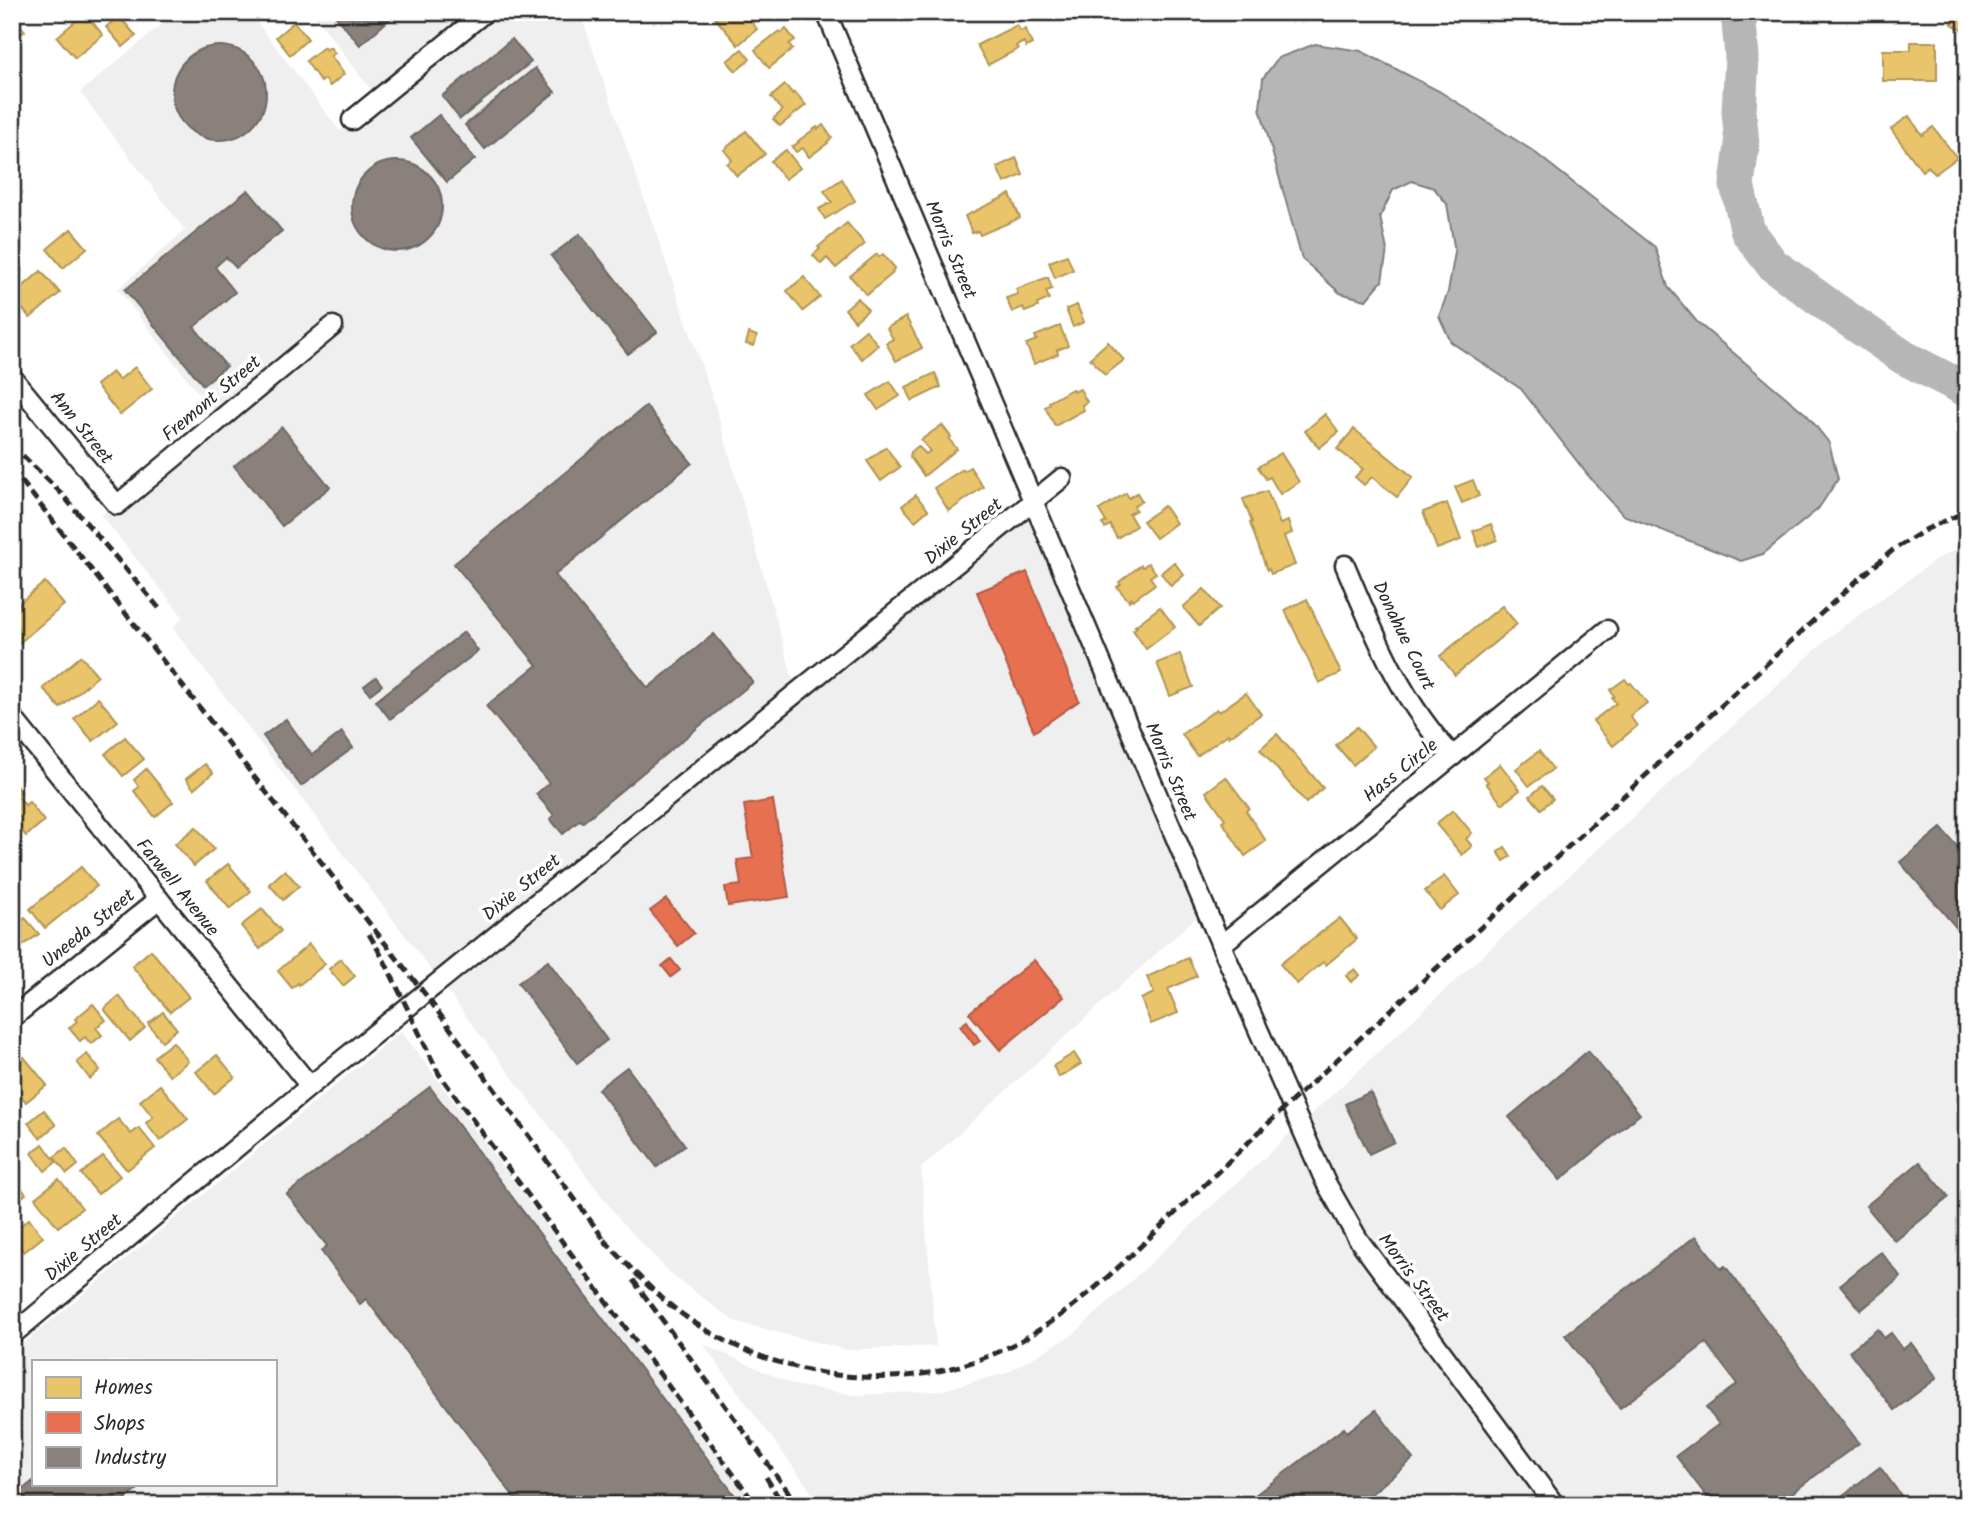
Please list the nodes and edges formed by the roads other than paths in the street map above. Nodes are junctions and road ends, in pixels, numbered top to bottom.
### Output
1 (485, 12) edge
2 (826, 12) edge
3 (352, 120) dead end
4 (333, 326) dead end
5 (12, 377) edge
6 (1062, 478) dead end
7 (1034, 503) junction
8 (117, 505) joint
9 (1346, 565) dead end
10 (1607, 629) dead end
11 (14, 724) edge
12 (1453, 756) junction
13 (159, 899) junction
14 (1221, 945) junction
15 (12, 1018) edge
16 (310, 1086) junction
17 (12, 1335) edge
18 (1555, 1505) edge

1 - 3 street
2 - 7 street, Morris Street
4 - 8 street, Fremont Street
5 - 8 street, Ann Street
6 - 7 street, Dixie Street
7 - 14 street, Morris Street
7 - 16 street, Dixie Street
9 - 12 street, Donahue Court
10 - 12 street, Hass Circle
11 - 13 street, Farwell Avenue
12 - 14 street, Hass Circle
13 - 15 street, Uneeda Street
13 - 16 street, Farwell Avenue
14 - 18 street, Morris Street
16 - 17 street, Dixie Street

